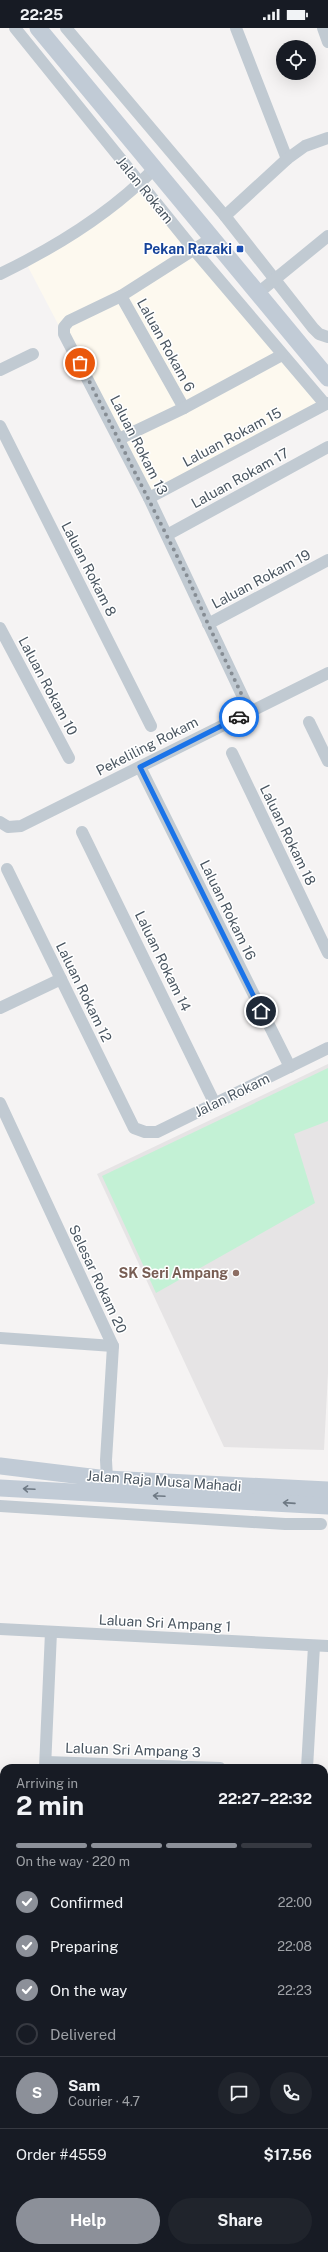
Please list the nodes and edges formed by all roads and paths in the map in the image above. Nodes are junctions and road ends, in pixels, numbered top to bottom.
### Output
1 (14, 28) edge
2 (38, 28) edge
3 (236, 28) edge
4 (323, 28) edge
5 (68, 29) edge
6 (328, 42) edge
7 (53, 46) junction
8 (328, 138) edge
9 (287, 159) junction
10 (154, 169) junction
11 (140, 183) junction
12 (225, 216) junction
13 (328, 236) edge
14 (212, 238) junction
15 (195, 251) junction
16 (1, 271) edge
17 (274, 280) junction
18 (258, 293) junction
19 (121, 296) junction
20 (327, 337) edge
21 (33, 354) dead end
22 (282, 355) junction
23 (0, 370) edge
24 (328, 378) edge
25 (327, 403) edge
26 (184, 408) junction
27 (0, 426) edge
28 (119, 439) junction
29 (328, 447) edge
30 (149, 498) junction
31 (167, 535) junction
32 (328, 560) edge
33 (208, 624) junction
34 (0, 628) edge
35 (328, 673) edge
36 (250, 712) junction
37 (309, 722) dead end
38 (151, 726) dead end
39 (232, 753) dead end
40 (69, 758) dead end
41 (328, 760) edge
42 (140, 767) junction
43 (0, 822) edge
44 (82, 832) dead end
45 (7, 869) dead end
46 (328, 953) edge
47 (61, 979) junction
48 (0, 1008) edge
49 (328, 1048) edge
50 (290, 1067) junction
51 (0, 1103) edge
52 (215, 1104) junction
53 (134, 1128) joint
54 (0, 1338) edge
55 (113, 1346) junction
56 (0, 1466) edge
57 (0, 1473) edge
58 (107, 1479) junction
59 (0, 1488) edge
60 (328, 1490) edge
61 (0, 1506) edge
62 (328, 1506) edge
63 (321, 1524) dead end
64 (0, 1629) edge
65 (51, 1632) junction
66 (314, 1646) junction
67 (328, 1646) edge
68 (45, 1764) edge
69 (307, 1764) edge

1 - 11 street, Jalan Rokam
2 - 7 main road, Jalan Rokam
3 - 9 street
4 - 6 street
5 - 7 street
5 - 12 street
7 - 10 main road, Jalan Rokam
8 - 9 street
9 - 12 street
10 - 11 street
10 - 14 main road, Jalan Rokam
11 - 15 street, Jalan Rokam
11 - 16 street
12 - 17 street
13 - 17 street
14 - 15 street, Laluan Rokam 13
14 - 18 main road, Jalan Rokam
15 - 19 street, Laluan Rokam 13
15 - 22 street, Jalan Rokam
17 - 18 street
17 - 20 street
18 - 24 main road, Jalan Rokam
19 - 26 street, Laluan Rokam 6
19 - 28 street, Laluan Rokam 13
21 - 23 street
22 - 25 street, Jalan Rokam
22 - 26 street
25 - 30 street, Laluan Rokam 15
26 - 28 street
27 - 38 street, Laluan Rokam 8
28 - 30 street, Laluan Rokam 13
29 - 31 street, Laluan Rokam 17
30 - 31 street, Laluan Rokam 13
31 - 33 street, Laluan Rokam 13
32 - 33 street, Laluan Rokam 19
33 - 36 street, Laluan Rokam 13
34 - 40 street, Laluan Rokam 10
35 - 36 street, Pekeliling Rokam
36 - 42 street, Pekeliling Rokam
37 - 41 street
39 - 46 street, Laluan Rokam 18
42 - 43 street, Pekeliling Rokam
42 - 50 street, Laluan Rokam 16
44 - 52 street, Laluan Rokam 14
45 - 47 street, Laluan Rokam 12
47 - 48 street
47 - 53 street, Laluan Rokam 12
49 - 50 street, Jalan Rokam
50 - 52 street, Jalan Rokam
51 - 55 street, Selesar Rokam 20
52 - 53 street, Jalan Rokam
54 - 55 street
55 - 58 street, Selesar Rokam 20
56 - 58 main road, Jalan Raja Musa Mahadi
57 - 58 main road
58 - 60 main road, Jalan Raja Musa Mahadi
62 -> 59 main road, Jalan Raja Musa Mahadi
61 - 63 street
64 - 65 street, Laluan Sri Ampang 1
65 - 66 street, Laluan Sri Ampang 1
65 - 68 street
66 - 67 street, Laluan Sri Ampang 1
66 - 69 street

